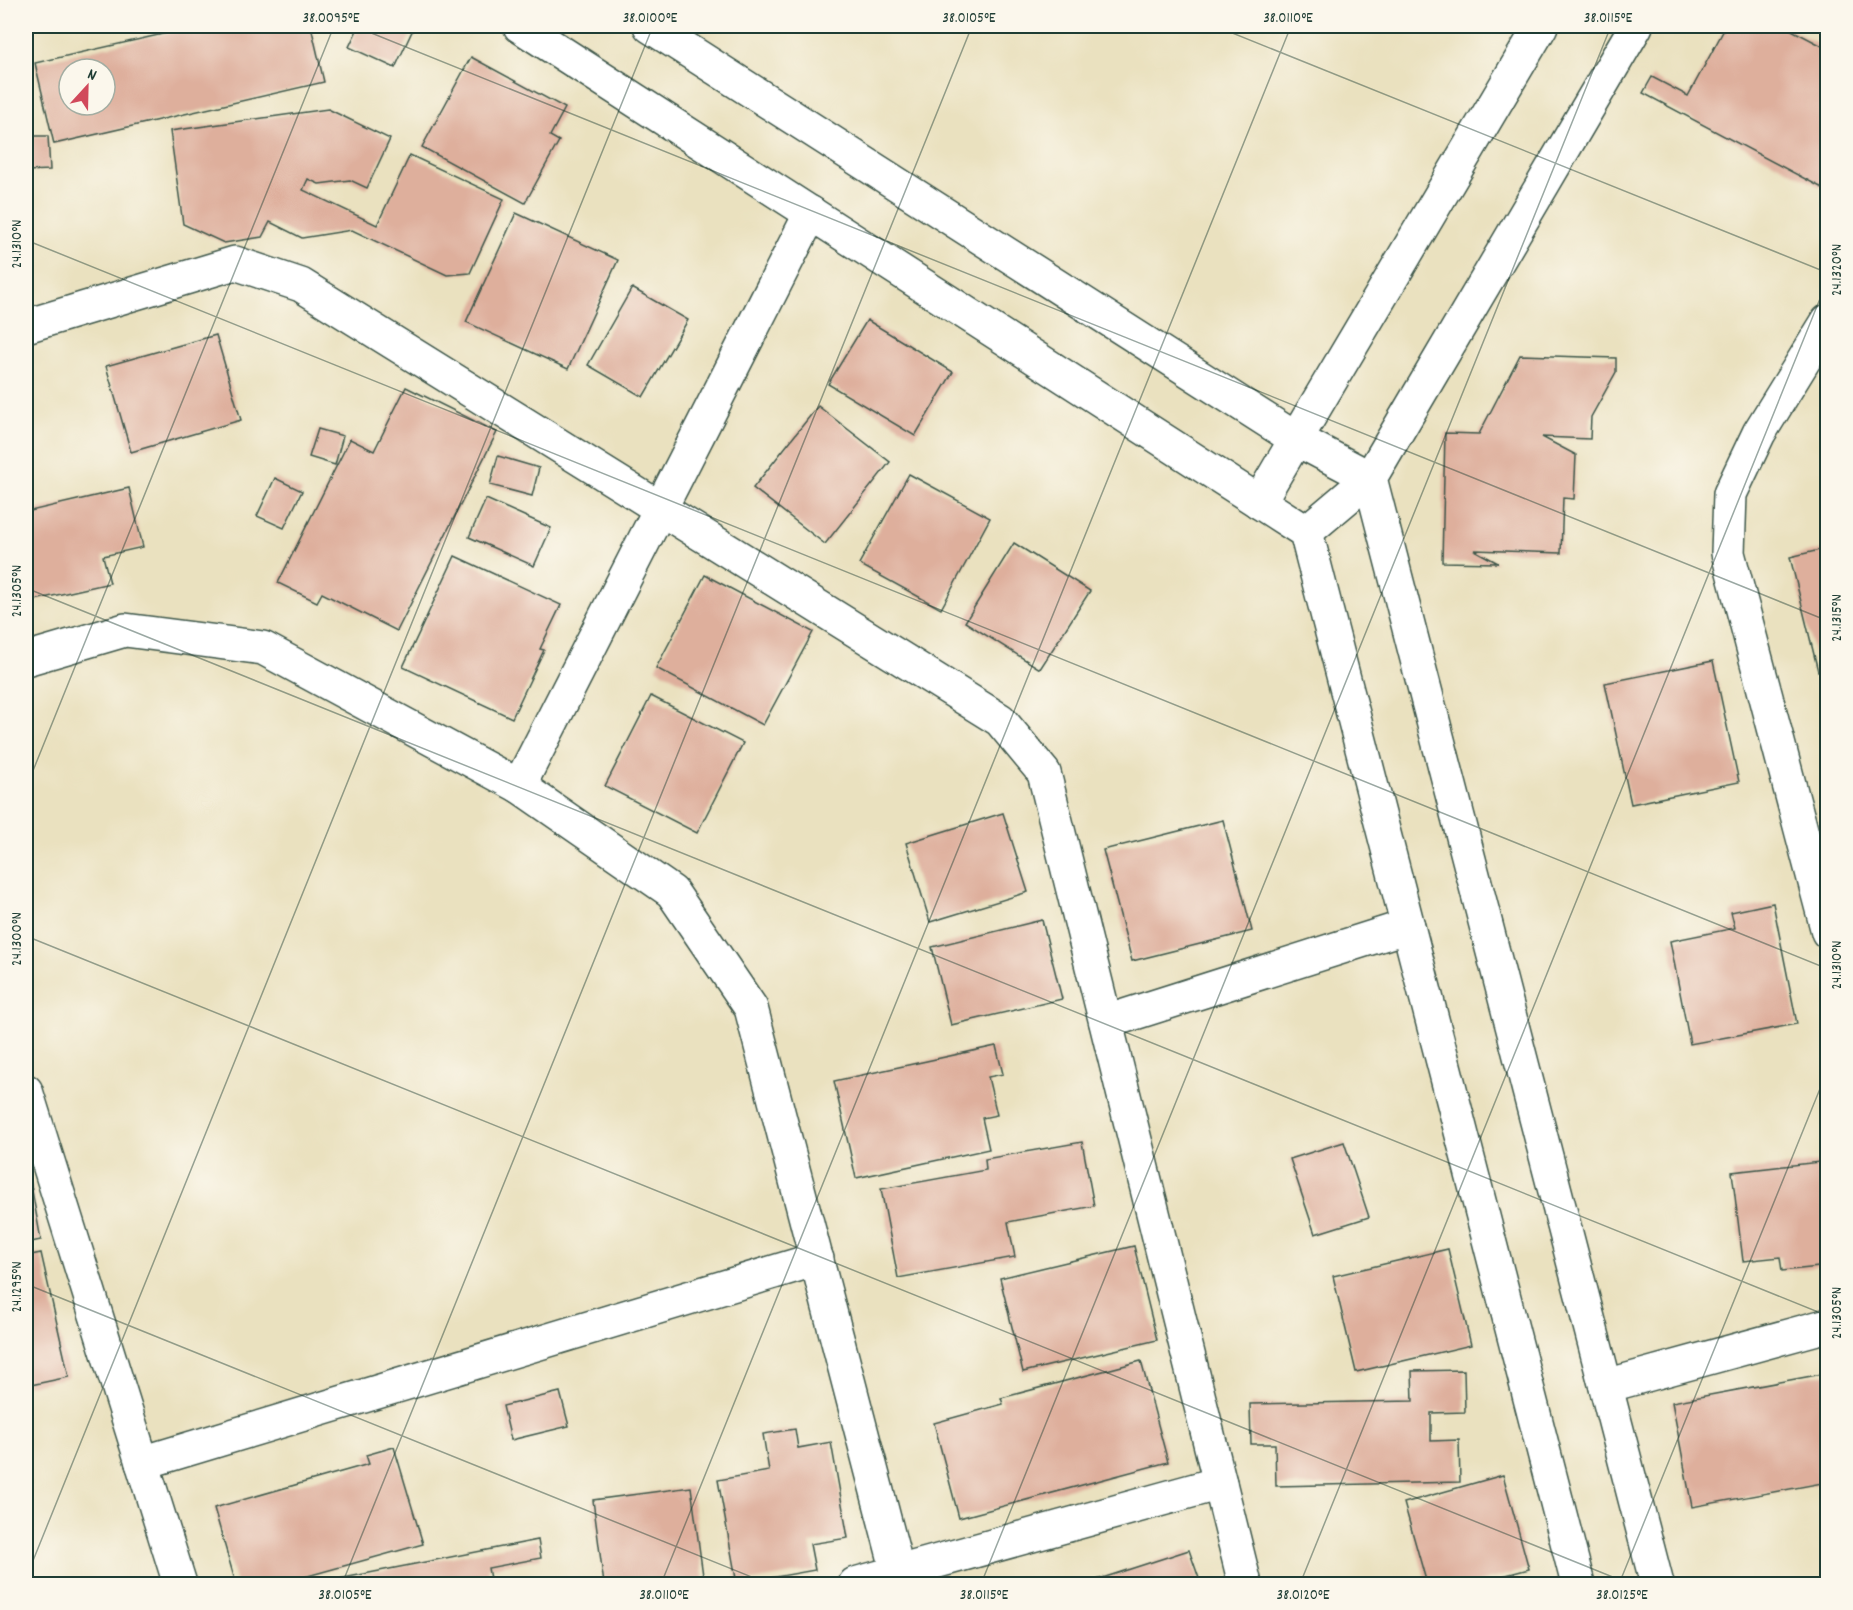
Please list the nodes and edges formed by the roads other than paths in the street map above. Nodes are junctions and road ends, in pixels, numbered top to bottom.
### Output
1 (520, 26) edge
2 (651, 26) edge
3 (1541, 26) edge
4 (1636, 26) edge
5 (811, 213) junction
6 (1827, 321) edge
7 (26, 326) edge
8 (1296, 439) junction
9 (1370, 478) junction
10 (1259, 502) junction
11 (661, 510) junction
12 (1306, 532) junction
13 (26, 658) edge
14 (519, 786) junction
15 (1408, 926) junction
16 (1827, 932) edge
17 (1106, 1022) junction
18 (26, 1091) edge
19 (816, 1259) junction
20 (1827, 1325) edge
21 (1606, 1386) junction
22 (142, 1463) junction
23 (1220, 1483) junction
24 (898, 1572) junction
25 (180, 1584) edge
26 (855, 1584) edge
27 (1245, 1584) edge
28 (1578, 1584) edge
29 (1657, 1584) edge

1 - 5 street
2 - 8 street
3 - 8 street
4 - 9 street
5 - 10 street
5 - 11 street
6 - 16 street
7 - 11 street
8 - 9 street
8 - 10 street
9 - 12 street
9 - 21 street
10 - 12 street
11 - 14 street
11 - 17 street
12 - 15 street
13 - 14 street
14 - 19 street
15 - 17 street
15 - 28 street
17 - 23 street
18 - 22 street
19 - 22 street
19 - 24 street
20 - 21 street
21 - 29 street
22 - 25 street
23 - 24 street
23 - 27 street
24 - 26 street

